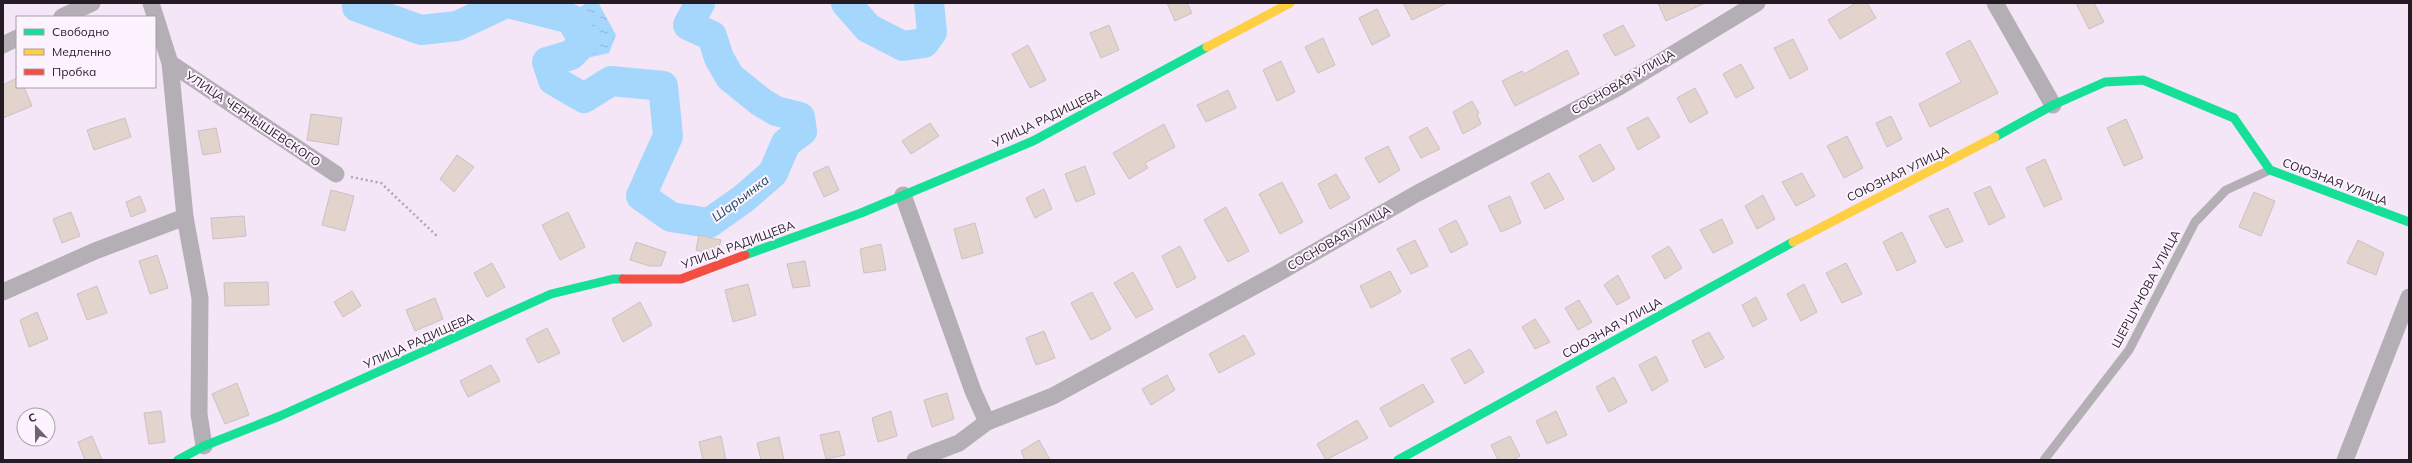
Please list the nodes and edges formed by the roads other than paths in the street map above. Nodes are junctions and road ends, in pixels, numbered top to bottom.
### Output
1 (92, 3) edge
2 (151, 3) edge
3 (1290, 3) edge
4 (1757, 3) edge
5 (1994, 3) edge
6 (64, 16) edge
7 (155, 16) edge
8 (156, 19) edge
9 (16, 38) edge
10 (3, 45) edge
11 (170, 63) junction
12 (2053, 105) junction
13 (2270, 170) junction
14 (336, 174) road end
15 (903, 195) junction
16 (185, 217) junction
17 (2409, 222) edge
18 (3, 292) edge
19 (2409, 297) edge
20 (987, 422) junction
21 (204, 446) junction
22 (178, 460) edge
23 (915, 460) edge
24 (1398, 460) edge
25 (2044, 460) edge
26 (2345, 460) edge

1 - 6 street
2 - 7 street
3 - 15 street, УЛИЦА РАДИЩЕВА
4 - 20 street, СОСНОВАЯ УЛИЦА
5 - 12 street
8 - 11 street
9 - 10 street
11 - 14 street, УЛИЦА ЧЕРНЫШЕВСКОГО
11 - 16 street
12 - 13 street, СОЮЗНАЯ УЛИЦА
12 - 24 street, СОЮЗНАЯ УЛИЦА
13 - 17 street, СОЮЗНАЯ УЛИЦА
13 - 25 lane, ШЕРШУНОВА УЛИЦА
15 - 20 street
15 - 21 street, УЛИЦА РАДИЩЕВА
16 - 18 street
16 - 21 street
19 - 26 street
20 - 23 street, СОСНОВАЯ УЛИЦА
21 - 22 street, УЛИЦА РАДИЩЕВА

